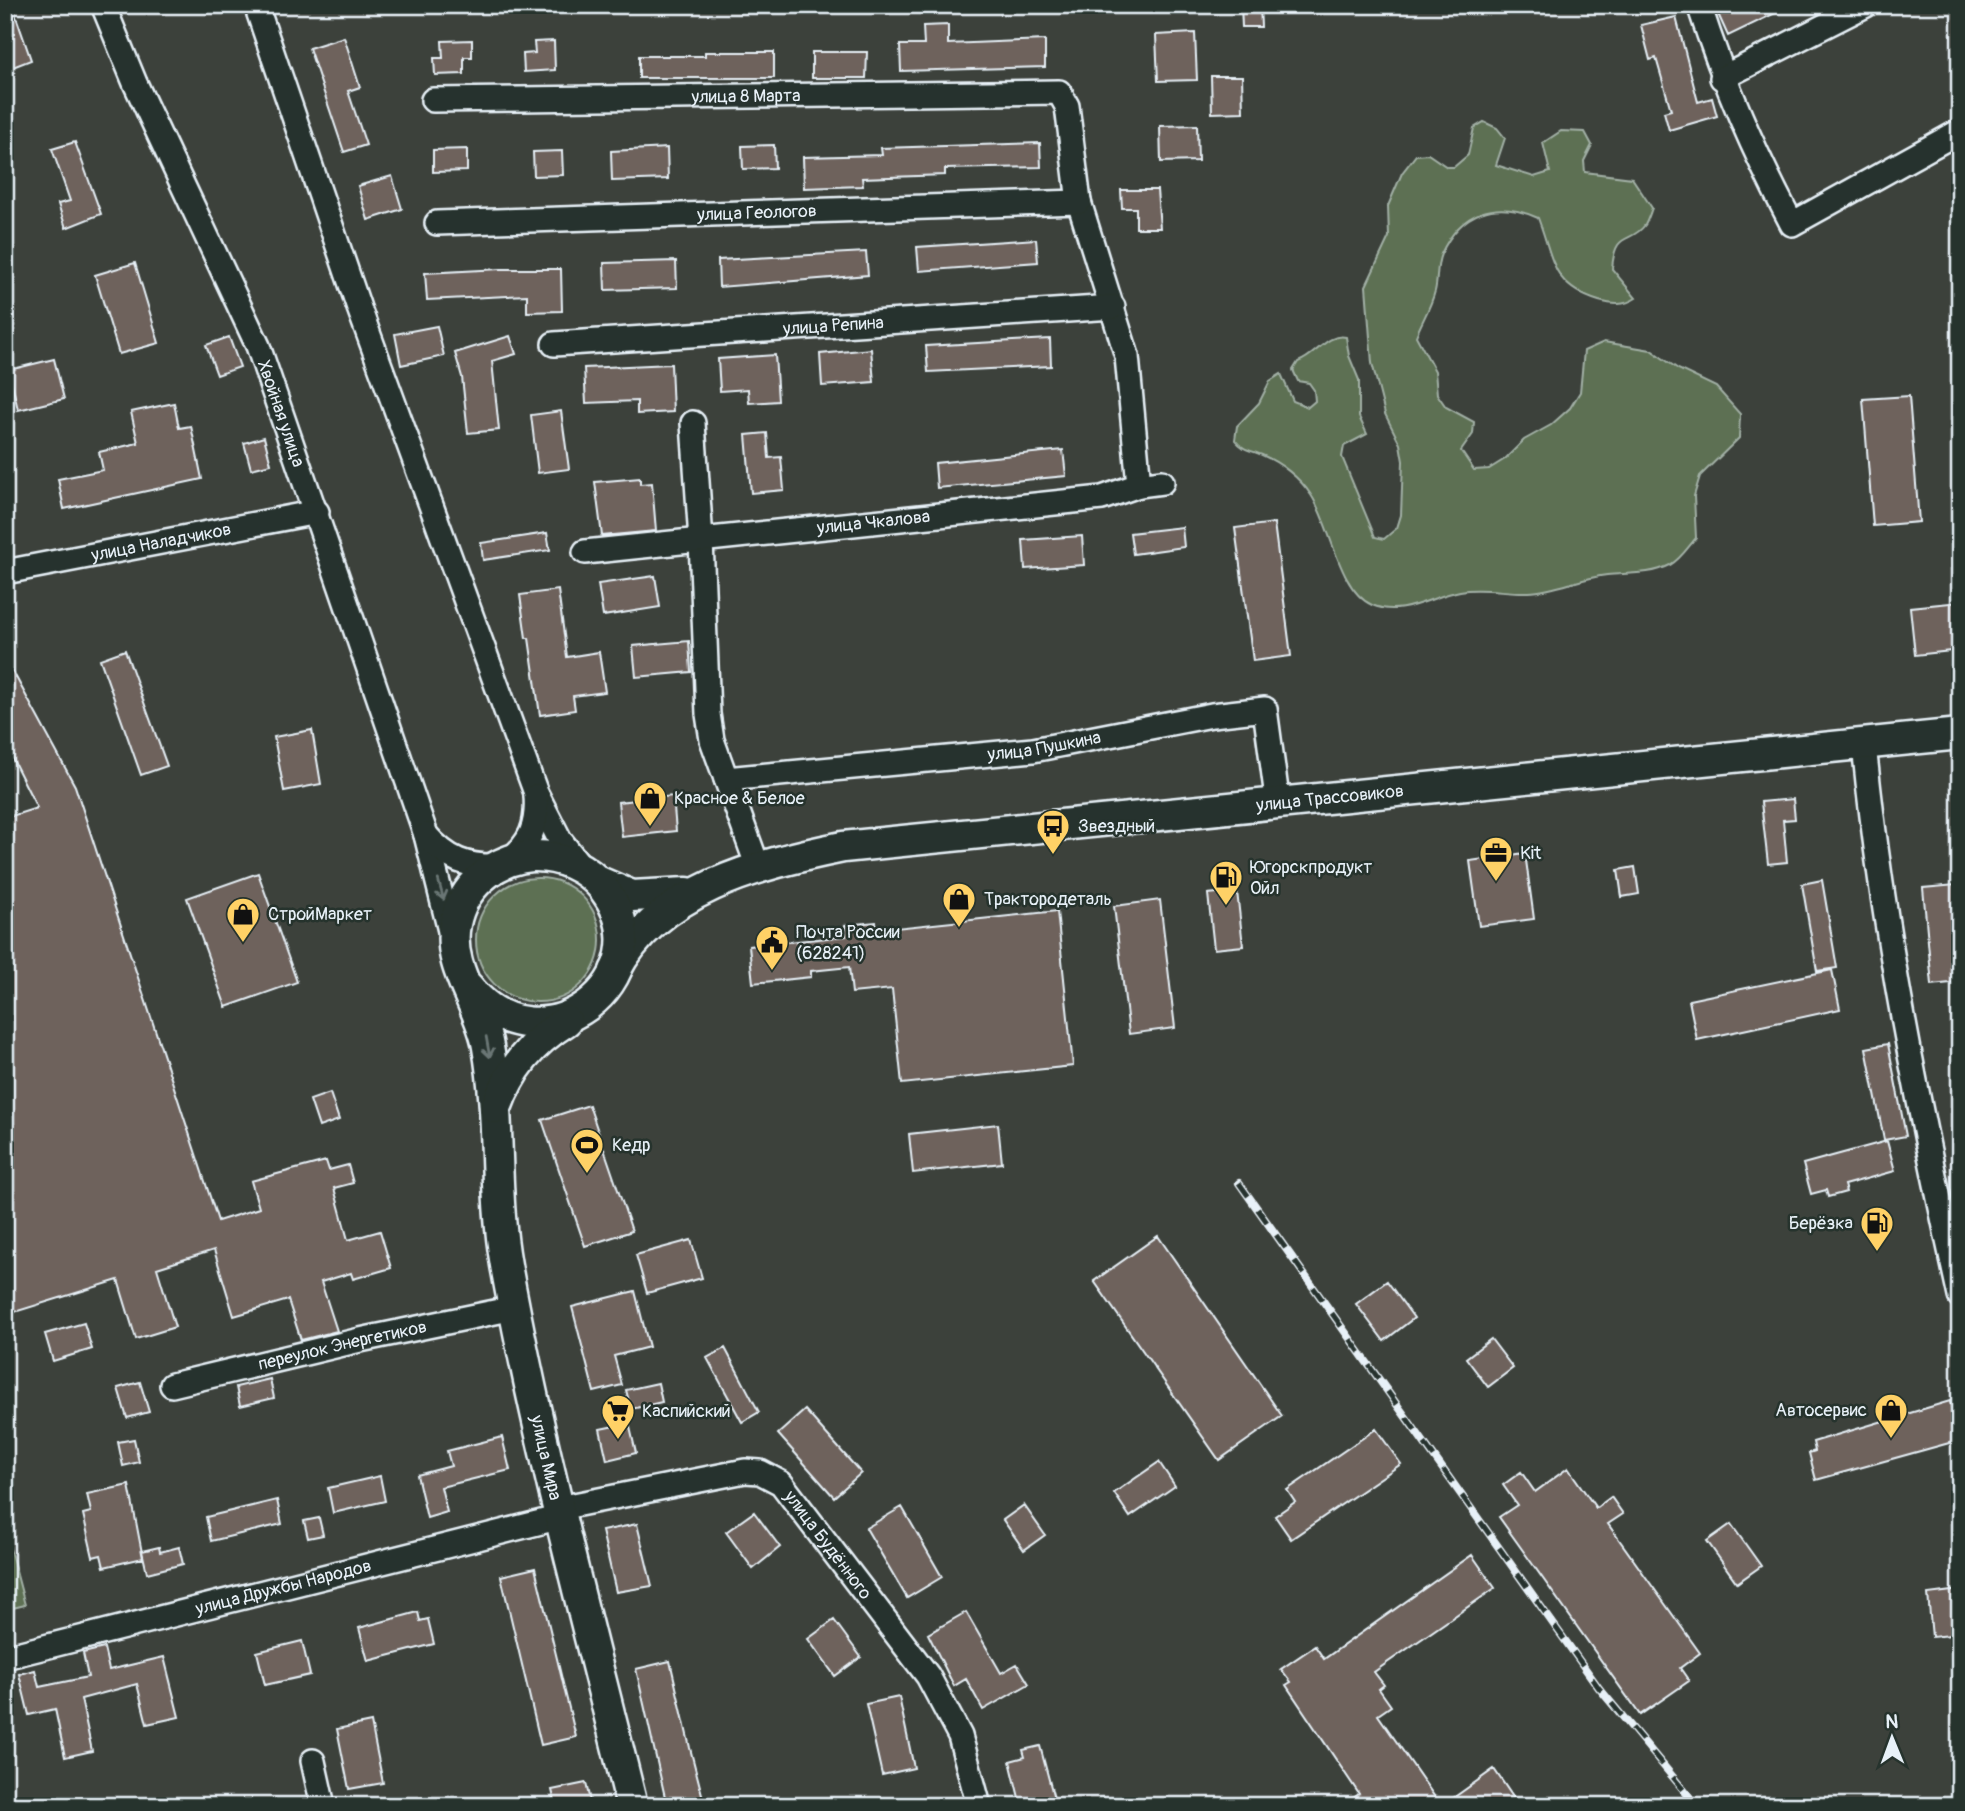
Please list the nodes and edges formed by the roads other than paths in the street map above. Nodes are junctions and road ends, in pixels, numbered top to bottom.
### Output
1 (103, 5) edge
2 (256, 5) edge
3 (1699, 5) edge
4 (1866, 5) edge
5 (1722, 78) junction
6 (433, 100) dead end
7 (1960, 131) edge
8 (1079, 202) junction
9 (436, 223) dead end
10 (1113, 307) junction
11 (554, 344) dead end
12 (693, 423) dead end
13 (317, 512) junction
14 (701, 540) junction
15 (584, 552) dead end
16 (5, 572) edge
17 (1960, 734) edge
18 (1864, 744) junction
19 (726, 779) junction
20 (536, 793) junction
21 (1278, 804) junction
22 (426, 835) junction
23 (504, 864) junction
24 (759, 870) junction
25 (593, 877) junction
26 (705, 889) junction
27 (454, 946) junction
28 (615, 971) junction
29 (468, 987) junction
30 (581, 1011) junction
31 (496, 1108) junction
32 (1960, 1296) edge
33 (514, 1308) junction
34 (172, 1385) dead end
35 (560, 1512) junction
36 (5, 1657) edge
37 (313, 1761) dead end
38 (323, 1806) edge
39 (632, 1806) edge
40 (979, 1806) edge

1 - 13 street, Хвойная улица
2 - 20 street
3 - 5 street
4 - 5 street
5 - 7 street
6 - 8 street, улица 8 Марта
8 - 9 street, улица Геологов
8 - 10 street
10 - 11 street, улица Репина
10 - 14 street, улица Чкалова
12 - 14 street
13 - 16 street, улица Наладчиков
13 - 22 street, Хвойная улица
14 - 15 street, улица Чкалова
14 - 19 street
17 - 18 main road, улица Трассовиков
18 - 21 main road, улица Трассовиков
18 - 32 street
19 - 21 street, улица Пушкина
19 - 24 street
20 - 23 street
20 - 25 street
21 - 24 main road, улица Трассовиков
22 - 23 street
22 -> 27 street, Хвойная улица
23 - 25 main road
23 - 27 main road
24 - 26 main road, улица Трассовиков
25 - 26 main road
25 - 28 main road
26 - 28 main road
27 - 29 main road
28 - 30 main road
29 - 30 main road
29 -> 31 main road, улица Мира
30 - 31 main road
31 - 33 main road, улица Мира
33 - 34 street, переулок Энергетиков
33 - 35 main road, улица Мира
35 - 36 street, улица Дружбы Народов
35 - 39 main road, улица Мира
35 - 40 street, улица Будённого
37 - 38 street

